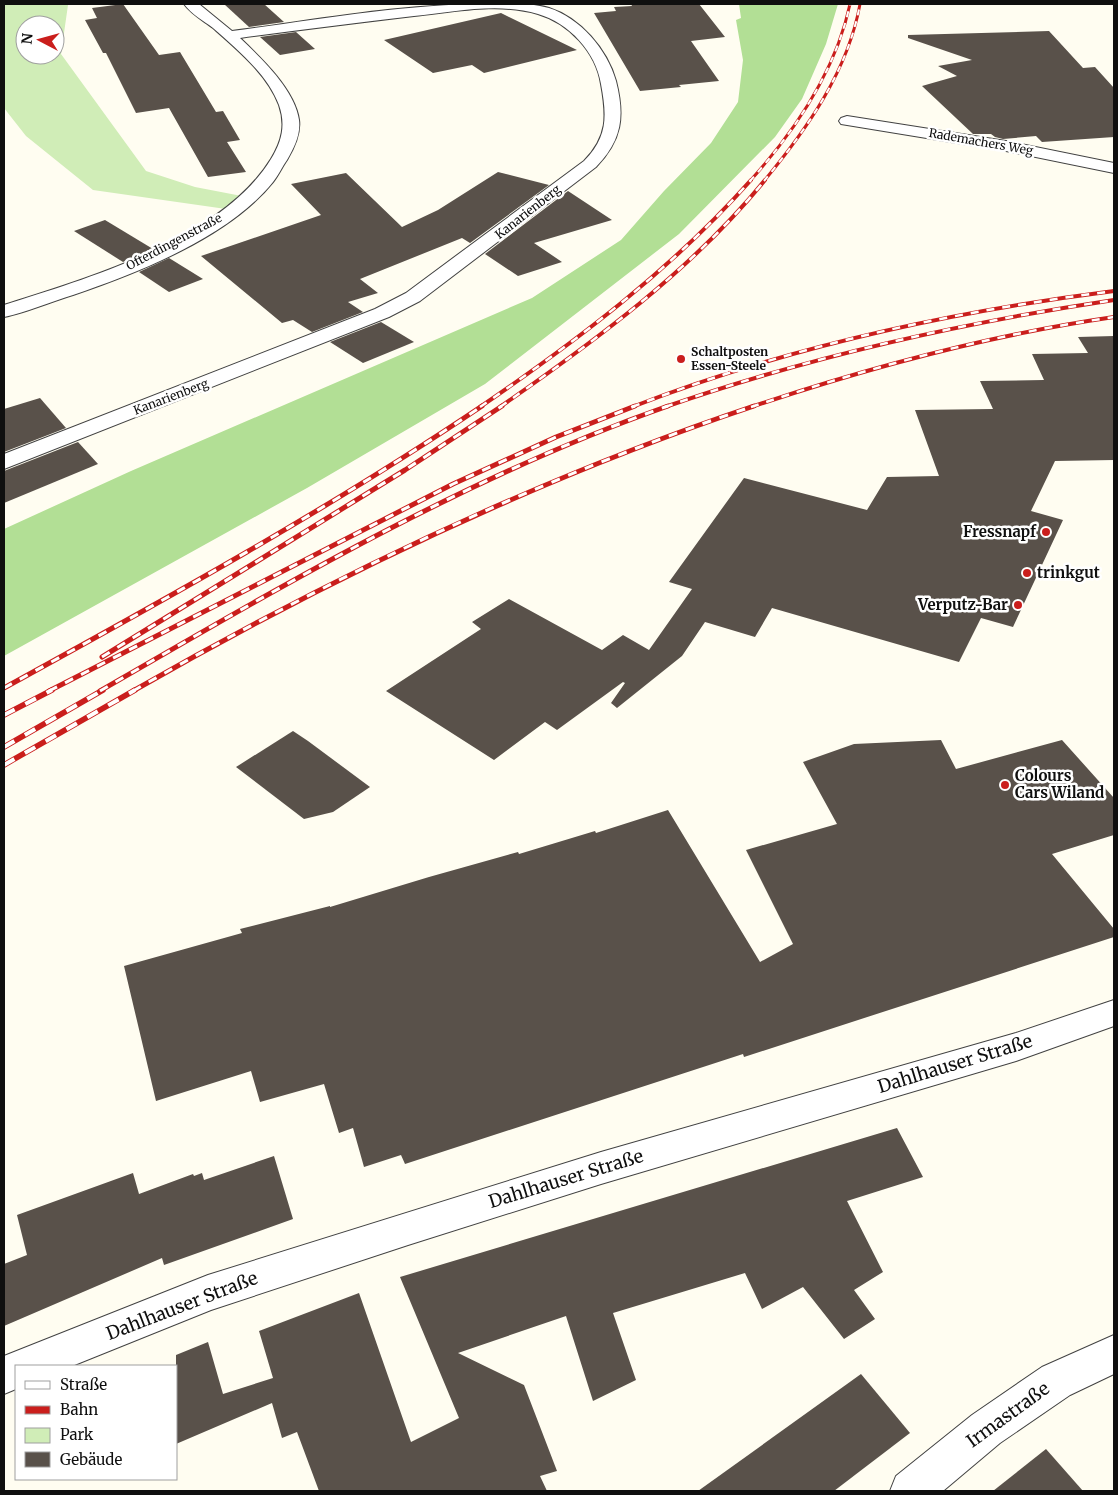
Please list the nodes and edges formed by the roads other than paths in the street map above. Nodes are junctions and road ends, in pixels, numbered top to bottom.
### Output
1 (191, 4) edge
2 (230, 35) junction
3 (846, 121) dead end
4 (1114, 168) edge
5 (4, 311) edge
6 (4, 462) edge
7 (1114, 1013) edge
8 (1114, 1354) edge
9 (28, 1365) edge
10 (910, 1491) edge

1 - 2 street, Ofterdingenstraße
2 - 5 street, Ofterdingenstraße
2 - 6 street, Kanarienberg
3 - 4 street, Rademachers Weg
7 - 9 street, Dahlhauser Straße
8 - 10 street, Irmastraße

